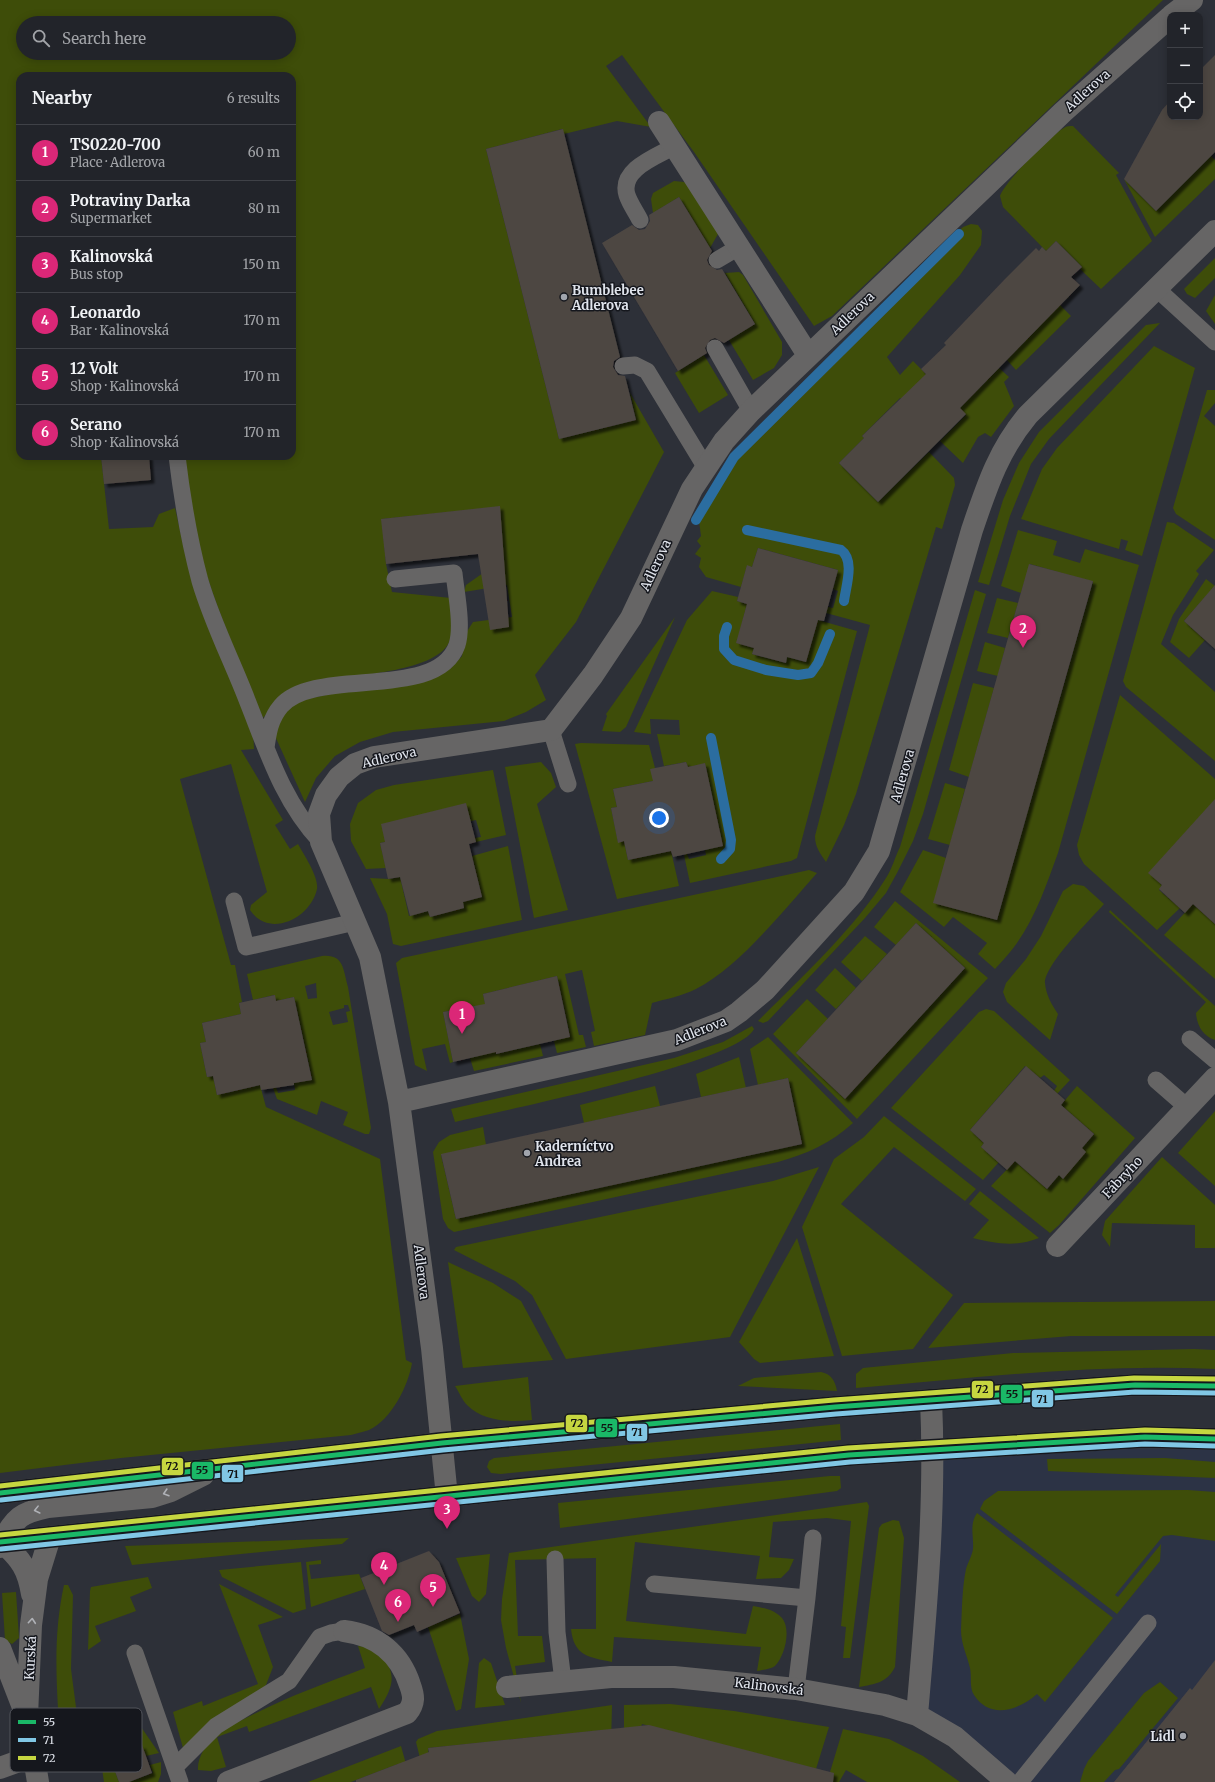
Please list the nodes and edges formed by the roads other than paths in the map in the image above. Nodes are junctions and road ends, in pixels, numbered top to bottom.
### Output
1 (1192, 0) edge
2 (1176, 12) edge
3 (1167, 20) edge
4 (659, 122) dead end
5 (675, 146) junction
6 (640, 220) dead end
7 (1215, 231) edge
8 (739, 247) junction
9 (717, 260) dead end
10 (1157, 289) junction
11 (1215, 342) edge
12 (715, 348) dead end
13 (808, 355) junction
14 (623, 366) dead end
15 (751, 410) junction
16 (177, 460) edge
17 (706, 468) junction
18 (395, 579) dead end
19 (551, 730) junction
20 (266, 748) junction
21 (568, 784) dead end
22 (321, 842) junction
23 (234, 901) dead end
24 (354, 922) junction
25 (1190, 1039) dead end
26 (1215, 1060) edge
27 (1215, 1078) edge
28 (1156, 1080) dead end
29 (399, 1102) junction
30 (1187, 1107) junction
31 (1057, 1246) dead end
32 (1215, 1386) edge
33 (931, 1400) junction
34 (1215, 1439) edge
35 (442, 1443) junction
36 (933, 1449) junction
37 (213, 1469) junction
38 (0, 1493) edge
39 (447, 1497) junction
40 (50, 1537) junction
41 (813, 1538) dead end
42 (0, 1543) edge
43 (555, 1559) dead end
44 (654, 1584) dead end
45 (806, 1598) junction
46 (33, 1600) junction
47 (1148, 1623) dead end
48 (344, 1631) joint
49 (0, 1648) edge
50 (135, 1654) dead end
51 (563, 1681) junction
52 (507, 1687) dead end
53 (796, 1689) junction
54 (24, 1708) edge
55 (27, 1708) edge
56 (917, 1715) junction
57 (10, 1764) edge
58 (0, 1768) edge
59 (36, 1772) edge
60 (178, 1774) edge
61 (38, 1782) edge
62 (228, 1782) edge
63 (1007, 1782) edge
64 (1020, 1782) edge

1 - 2 street, Adlerova
3 - 13 street, Adlerova
4 - 5 street
5 - 6 lane
5 - 8 street
7 - 10 street, Adlerova
8 - 9 lane
8 - 13 street
10 - 11 lane
10 - 29 street, Adlerova
12 - 15 lane
13 - 15 street, Adlerova
14 - 17 lane
15 - 17 street, Adlerova
16 - 20 lane
17 - 19 street, Adlerova
18 - 20 lane
19 - 21 lane
19 - 22 street, Adlerova
20 - 22 lane
22 - 24 street, Adlerova
23 - 24 lane
24 - 29 street, Adlerova
25 - 26 lane
27 - 30 street, Fábryho
28 - 30 lane
29 - 35 street, Adlerova
30 - 31 street, Fábryho
32 - 33 street
33 - 35 street
33 - 36 street
34 - 36 street
35 - 37 street
35 - 39 street, Adlerova
36 - 39 street
36 - 56 street
37 - 38 street
37 -> 42 street
39 - 40 street
40 - 42 street
40 - 46 street, Kurská
41 - 45 lane
42 - 46 street, Kurská
43 - 51 lane
44 - 45 lane
45 - 53 lane
55 -> 46 street, Kurská
47 - 64 lane
48 - 60 lane
48 - 62 street
49 - 54 street, Kurská
50 - 60 lane
51 - 52 street, Kalinovská
51 - 53 street, Kalinovská
53 - 56 street, Kalinovská
56 - 63 street, Kalinovská
57 - 58 street
59 - 61 street, Kurská

